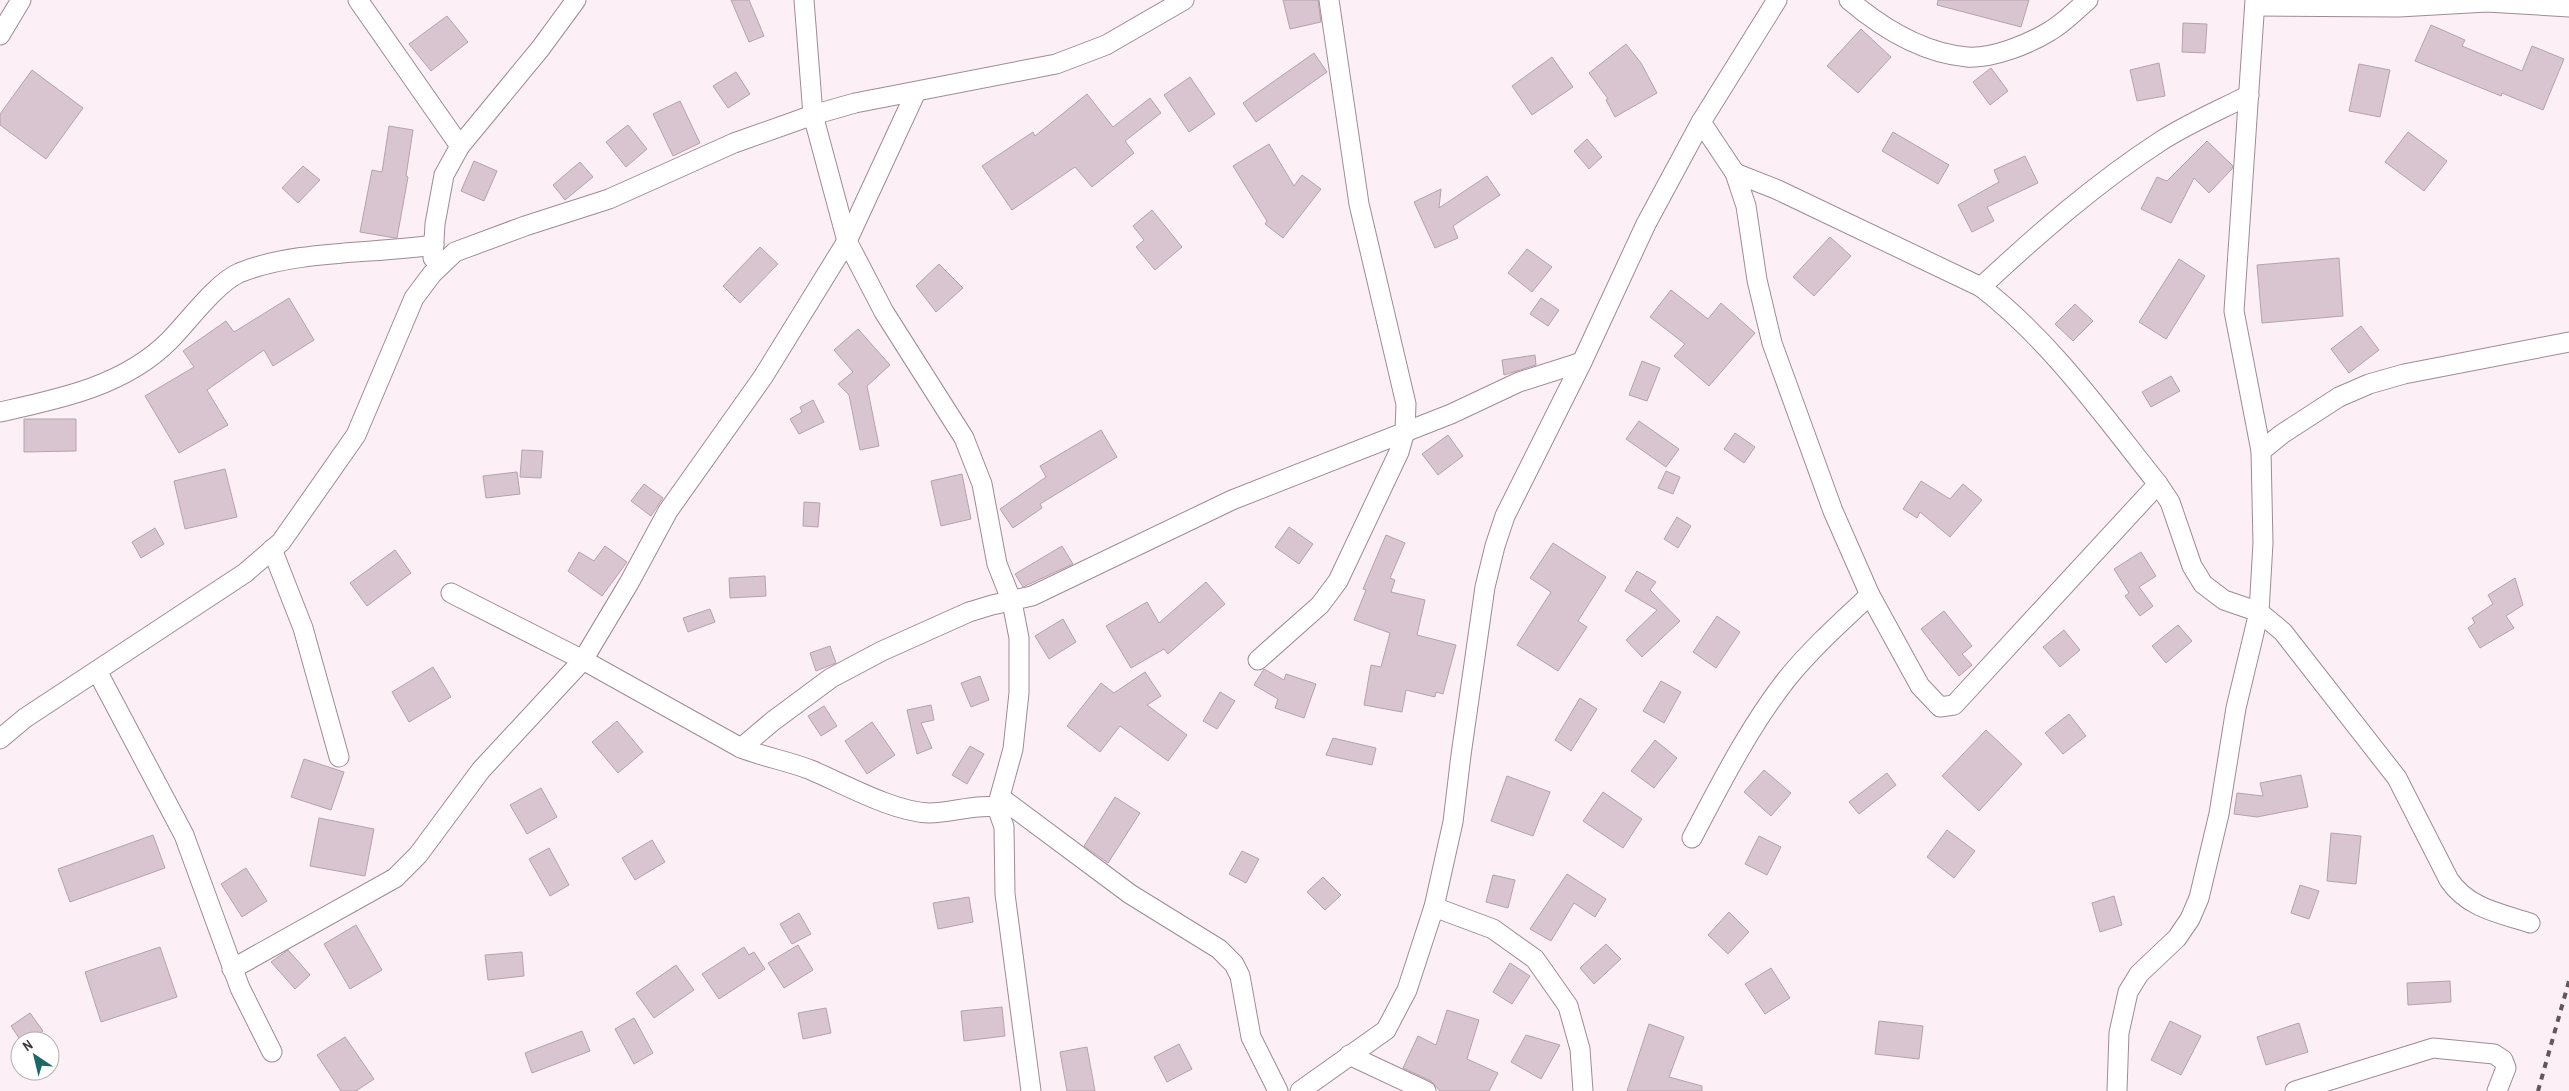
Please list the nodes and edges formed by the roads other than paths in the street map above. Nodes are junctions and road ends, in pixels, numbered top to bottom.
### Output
1 (21, 0) edge
2 (358, 0) edge
3 (576, 0) edge
4 (804, 0) edge
5 (1184, 0) edge
6 (1329, 0) edge
7 (1777, 0) edge
8 (1849, 0) edge
9 (2088, 0) edge
10 (2255, 3) edge
11 (2569, 7) edge
12 (0, 35) edge
13 (916, 92) junction
14 (2249, 95) junction
15 (813, 115) junction
16 (1701, 122) junction
17 (460, 146) junction
18 (1735, 173) junction
19 (847, 242) junction
20 (434, 245) junction
21 (432, 274) junction
22 (1981, 287) junction
23 (2569, 342) edge
24 (1582, 362) junction
25 (0, 412) edge
26 (1405, 431) junction
27 (2261, 452) junction
28 (2158, 484) junction
29 (272, 549) junction
30 (451, 593) dead end
31 (1870, 595) junction
32 (1012, 602) junction
33 (2259, 612) junction
34 (582, 660) junction
35 (1258, 660) dead end
36 (97, 671) junction
37 (0, 739) edge
38 (741, 748) junction
39 (338, 757) dead end
40 (999, 803) junction
41 (1692, 838) dead end
42 (1434, 907) junction
43 (2530, 923) dead end
44 (232, 969) junction
45 (272, 1052) dead end
46 (1349, 1055) junction
47 (1030, 1091) edge
48 (1278, 1091) edge
49 (1300, 1091) edge
50 (1426, 1091) edge
51 (1583, 1091) edge
52 (2117, 1091) edge
53 (2295, 1091) edge
54 (2498, 1091) edge

1 - 12 street
2 - 17 street
3 - 17 street
4 - 15 street
5 - 13 street
6 - 26 street
7 - 16 street
8 - 9 street
10 - 11 street
10 - 14 street
13 - 15 street
13 - 19 street
14 - 22 street
14 - 27 street
15 - 19 street
15 - 21 street
16 - 18 street
16 - 24 street
17 - 20 street
18 - 22 street
18 - 31 street
19 - 32 street
19 - 34 street
20 - 21 street
20 - 25 street
21 - 29 street
22 - 28 street
23 - 27 street
24 - 26 street
24 - 42 street
26 - 32 street
26 - 35 street
27 - 33 street
28 - 31 street
28 - 33 street
29 - 36 street
29 - 39 street
30 - 34 street
31 - 41 street
32 - 38 street
32 - 40 street
33 - 43 street
33 - 52 street
34 - 38 street
34 - 44 street
36 - 37 street
36 - 44 street
38 - 40 street
40 - 47 street
40 - 48 street
42 - 46 street
42 - 51 street
44 - 45 street
46 - 49 street
46 - 50 street
53 - 54 street

